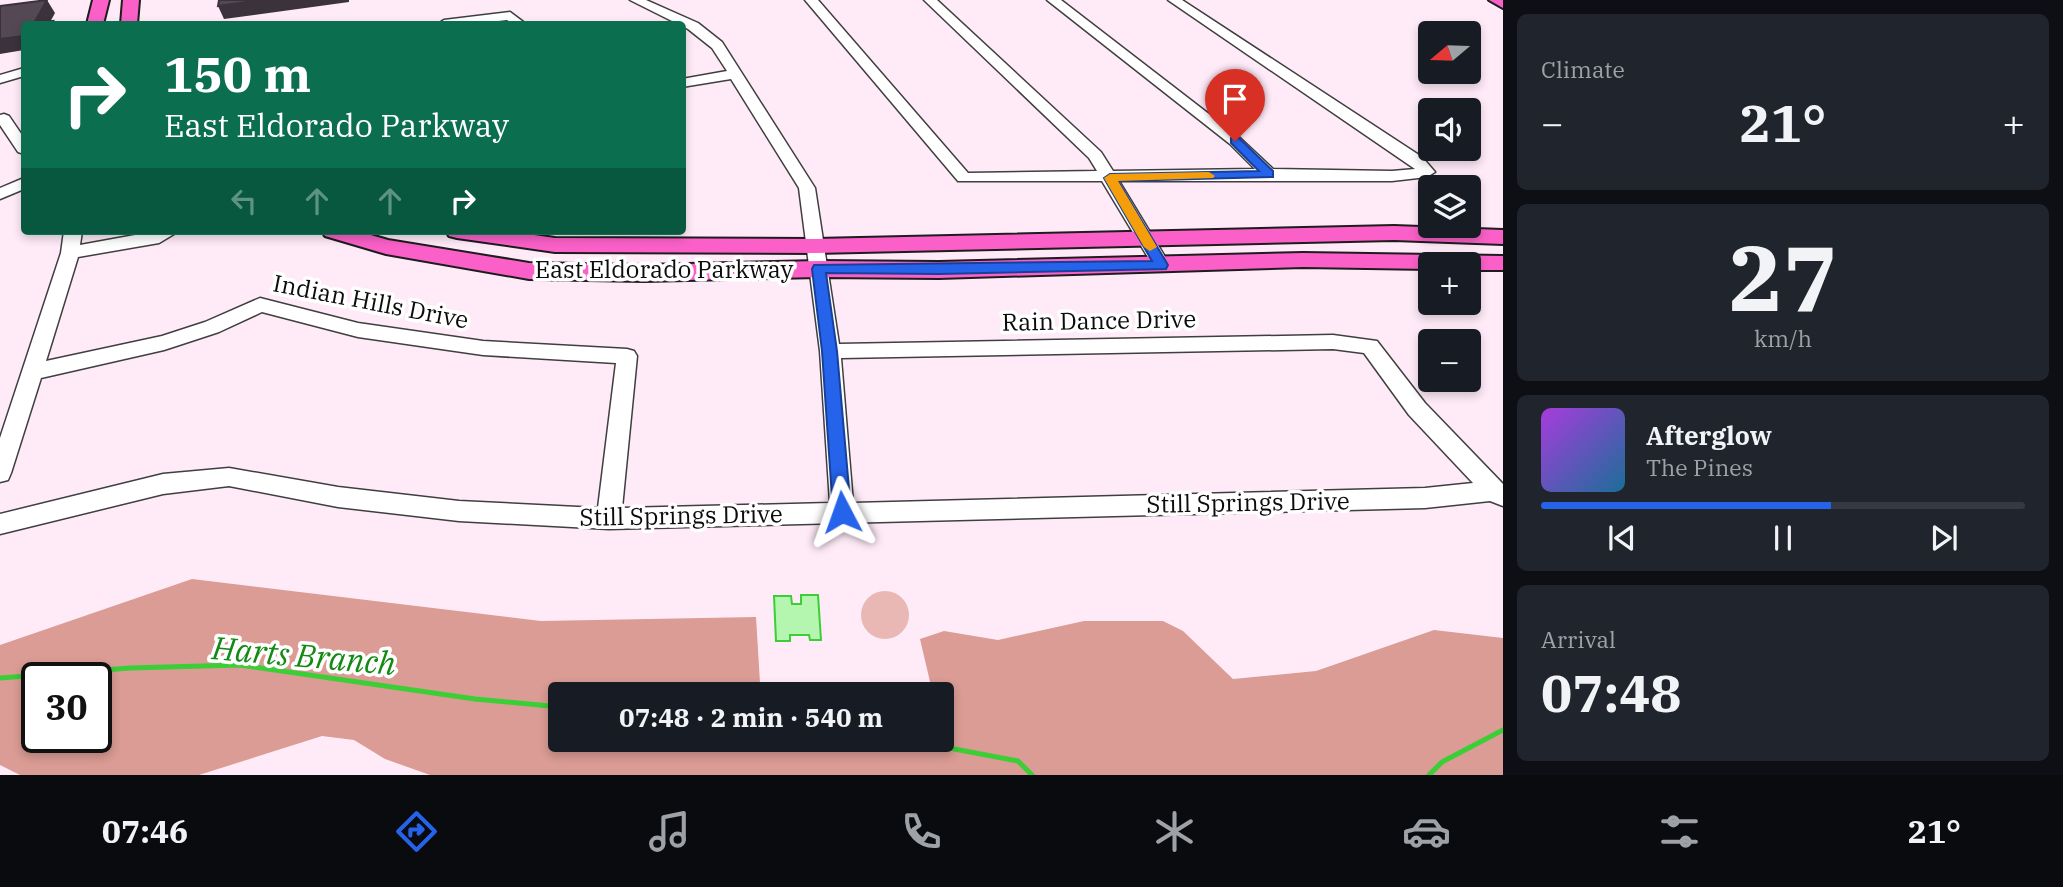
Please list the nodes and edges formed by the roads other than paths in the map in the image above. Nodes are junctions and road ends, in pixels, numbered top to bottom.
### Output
1 (102, 0) edge
2 (131, 0) edge
3 (636, 0) edge
4 (811, 0) edge
5 (930, 0) edge
6 (1053, 0) edge
7 (1174, 0) edge
8 (1497, 0) edge
9 (1503, 3) edge
10 (515, 20) edge
11 (96, 21) edge
12 (128, 21) edge
13 (497, 21) edge
14 (682, 21) edge
15 (686, 23) edge
16 (21, 63) edge
17 (0, 69) edge
18 (21, 73) edge
19 (736, 74) junction
20 (0, 79) edge
21 (686, 82) edge
22 (2, 120) edge
23 (21, 145) edge
24 (1269, 174) junction
25 (1110, 178) junction
26 (21, 184) edge
27 (0, 194) edge
28 (72, 235) edge
29 (163, 235) edge
30 (346, 235) edge
31 (483, 235) edge
32 (1503, 237) edge
33 (1146, 239) junction
34 (70, 253) junction
35 (817, 257) junction
36 (1503, 263) edge
37 (1161, 265) junction
38 (830, 351) junction
39 (32, 372) junction
40 (0, 473) edge
41 (1499, 495) edge
42 (842, 512) junction
43 (609, 519) junction
44 (0, 524) edge

1 - 11 main road
2 - 12 main road
3 - 14 street
4 - 25 street
5 - 25 street
6 - 24 street
7 - 24 street
8 - 9 main road
10 - 13 street
15 - 19 street
16 - 17 street
18 - 20 street
19 - 21 street
19 - 35 street
22 - 23 street
24 - 25 street
25 - 33 street
26 - 27 street
28 - 34 street
29 - 34 street
30 - 35 main road, East Eldorado Parkway
31 - 35 main road, East Eldorado Parkway
32 - 33 main road, East Eldorado Parkway
33 - 35 main road, East Eldorado Parkway
33 - 37 street
34 - 39 street
35 - 37 main road, East Eldorado Parkway
35 - 38 street
36 - 37 main road, East Eldorado Parkway
38 - 41 street, Rain Dance Drive
38 - 42 street
39 - 40 street
39 - 43 street, Indian Hills Drive
41 - 42 street, Still Springs Drive
42 - 43 street, Still Springs Drive
43 - 44 street, Still Springs Drive

